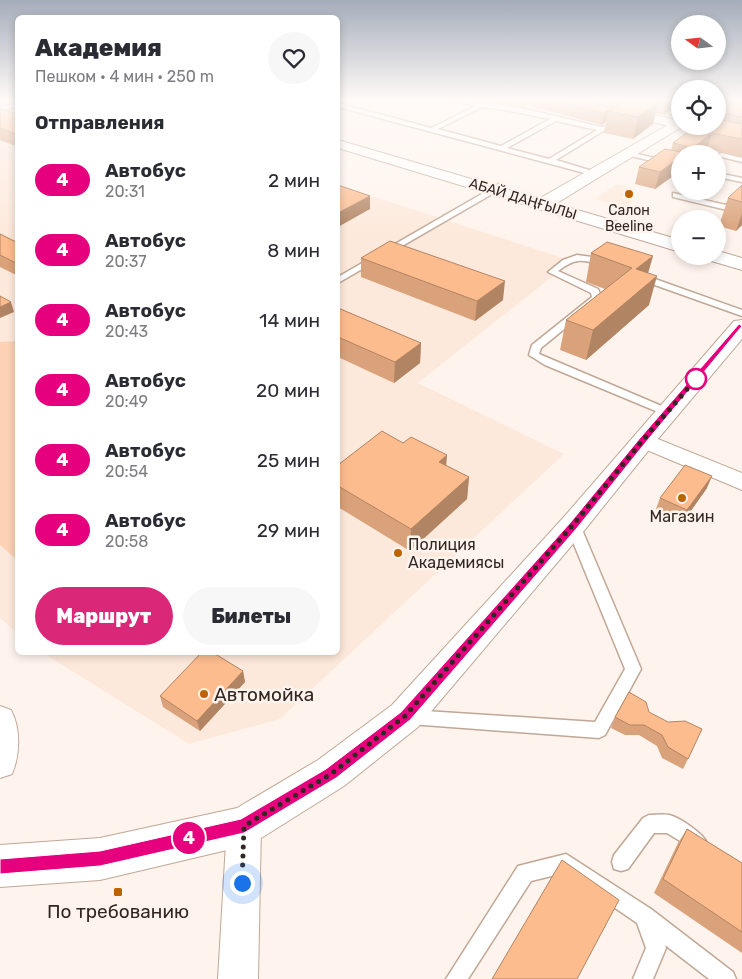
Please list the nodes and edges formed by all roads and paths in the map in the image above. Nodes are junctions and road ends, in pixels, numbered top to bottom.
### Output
1 (348, 147) edge
2 (366, 147) edge
3 (497, 147) edge
4 (573, 147) edge
5 (642, 147) edge
6 (502, 148) joint
7 (629, 154) junction
8 (726, 156) edge
9 (742, 160) edge
10 (550, 161) junction
11 (671, 164) edge
12 (595, 173) junction
13 (726, 177) edge
14 (742, 180) edge
15 (498, 188) junction
16 (742, 195) edge
17 (696, 200) edge
18 (545, 202) junction
19 (671, 236) edge
20 (671, 243) edge
21 (726, 252) edge
22 (742, 257) edge
23 (726, 259) edge
24 (742, 264) edge
25 (614, 267) edge
26 (632, 274) edge
27 (340, 279) edge
28 (742, 313) edge
29 (742, 326) edge
30 (667, 412) junction
31 (643, 440) junction
32 (742, 482) edge
33 (573, 525) junction
34 (405, 716) junction
35 (0, 720) edge
36 (0, 763) edge
37 (244, 826) junction
38 (710, 851) edge
39 (621, 862) dead end
40 (0, 866) edge
41 (644, 916) junction
42 (238, 979) edge
43 (456, 979) edge
44 (643, 979) edge
45 (726, 979) edge

1 - 15 street, АБАЙ ДАҢҒЫЛЫ
2 - 15 street, АБАЙ ДАҢҒЫЛЫ
3 - 6 lane
4 - 10 lane
5 - 7 street
6 - 10 lane
7 - 11 lane
7 - 12 street
8 - 9 lane
10 - 12 lane
12 - 18 street
13 - 14 lane
15 - 18 street, АБАЙ ДАҢҒЫЛЫ
15 - 27 lane
16 - 17 lane
18 - 19 street, АБАЙ ДАҢҒЫЛЫ
18 - 20 street, АБАЙ ДАҢҒЫЛЫ
21 - 22 street
23 - 24 street
25 - 30 lane
26 - 28 lane
29 - 30 street
30 - 31 street
31 - 32 street
31 - 33 street
33 - 34 street
33 - 34 lane
34 - 37 street
35 - 36 street
37 - 40 street
37 - 42 street
38 - 39 lane
41 - 43 lane
41 - 44 lane
41 - 45 lane

